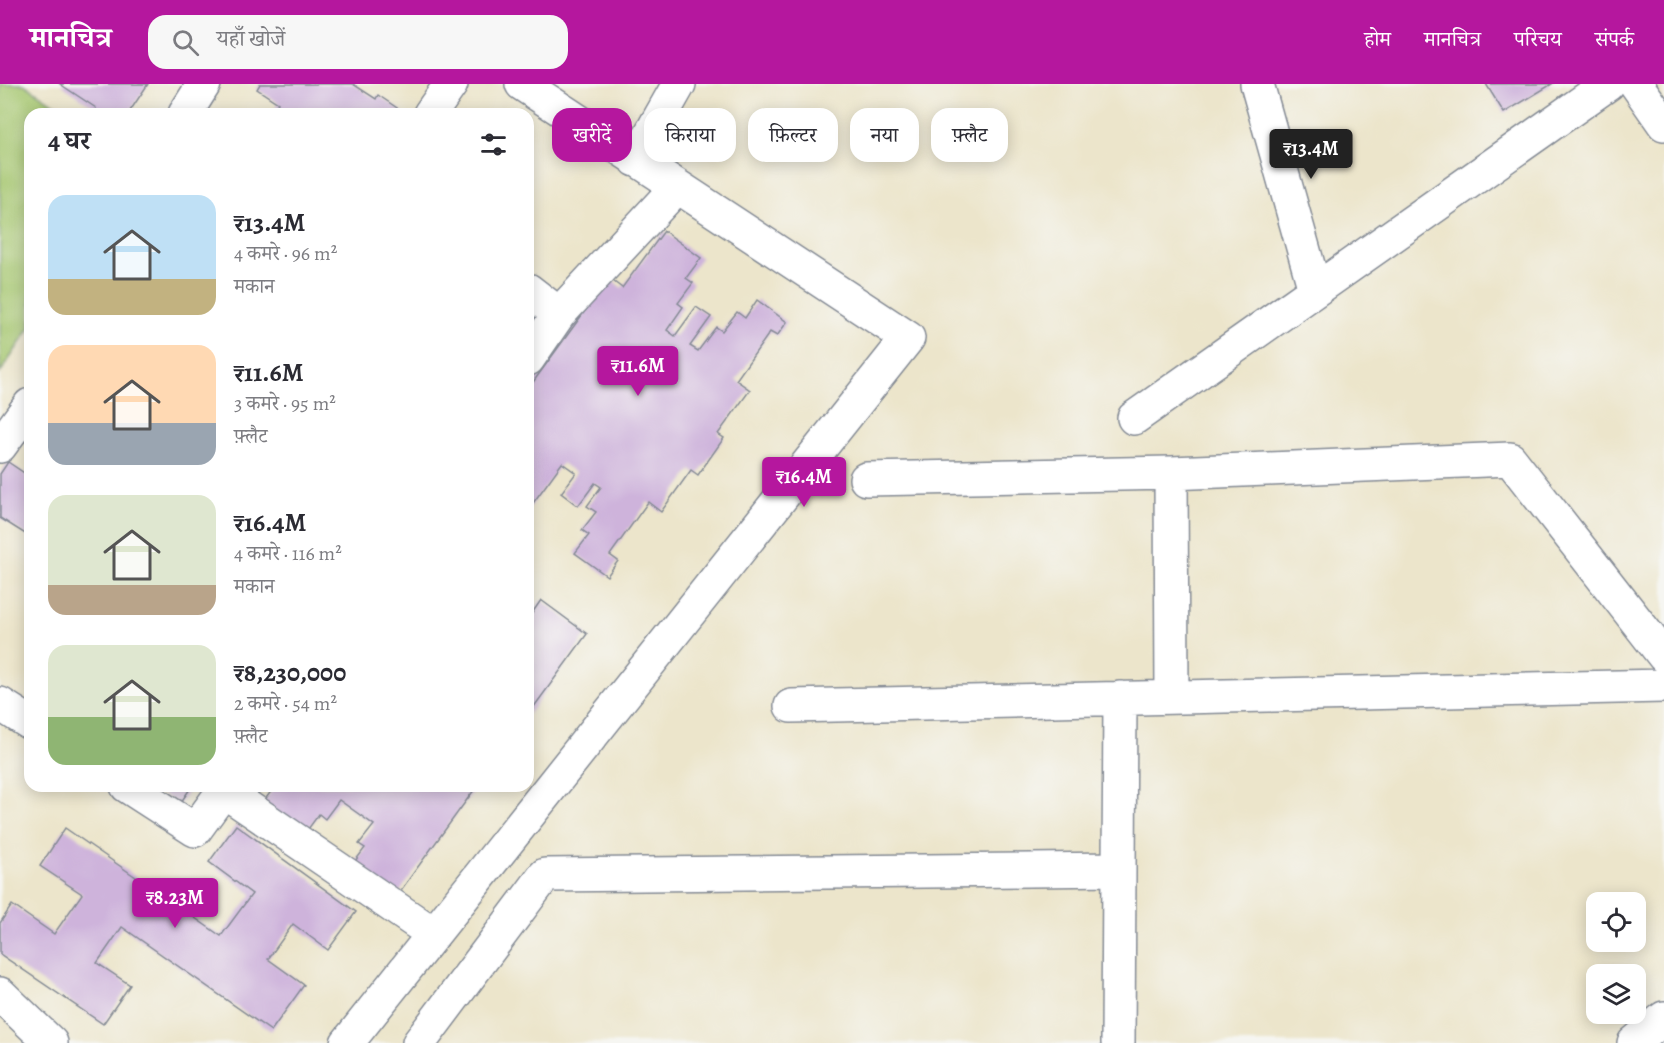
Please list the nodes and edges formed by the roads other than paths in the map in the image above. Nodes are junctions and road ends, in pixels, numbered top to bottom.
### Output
1 (204, 84) edge
2 (522, 84) edge
3 (679, 84) edge
4 (1257, 84) edge
5 (1608, 84) edge
6 (1636, 84) edge
7 (447, 85) edge
8 (188, 108) edge
9 (434, 108) edge
10 (1664, 124) edge
11 (636, 160) junction
12 (677, 187) junction
13 (1315, 290) junction
14 (534, 295) edge
15 (559, 314) junction
16 (534, 350) edge
17 (24, 413) edge
18 (1134, 418) dead end
19 (0, 446) edge
20 (1171, 474) junction
21 (866, 479) dead end
22 (1664, 656) edge
23 (1664, 686) edge
24 (1172, 697) junction
25 (1120, 698) junction
26 (0, 704) edge
27 (791, 706) dead end
28 (24, 719) edge
29 (136, 792) edge
30 (224, 792) edge
31 (230, 792) edge
32 (1119, 870) junction
33 (432, 933) junction
34 (0, 994) edge
35 (1664, 1018) edge
36 (51, 1043) edge
37 (347, 1043) edge
38 (419, 1043) edge
39 (1118, 1043) edge
40 (1634, 1043) edge

1 - 8 street
2 - 11 street
3 - 11 street
4 - 13 street
5 - 13 street
6 - 10 street
7 - 9 street
11 - 12 street
12 - 15 street
12 - 33 street
13 - 18 street
14 - 15 street
15 - 16 street
17 - 19 street
20 - 21 street
20 - 22 street
20 - 24 street
23 - 24 street
24 - 25 street
25 - 27 street
25 - 32 street
26 - 28 street
29 - 30 street
31 - 33 street
32 - 38 street
32 - 39 street
33 - 37 street
34 - 36 street
35 - 40 street

